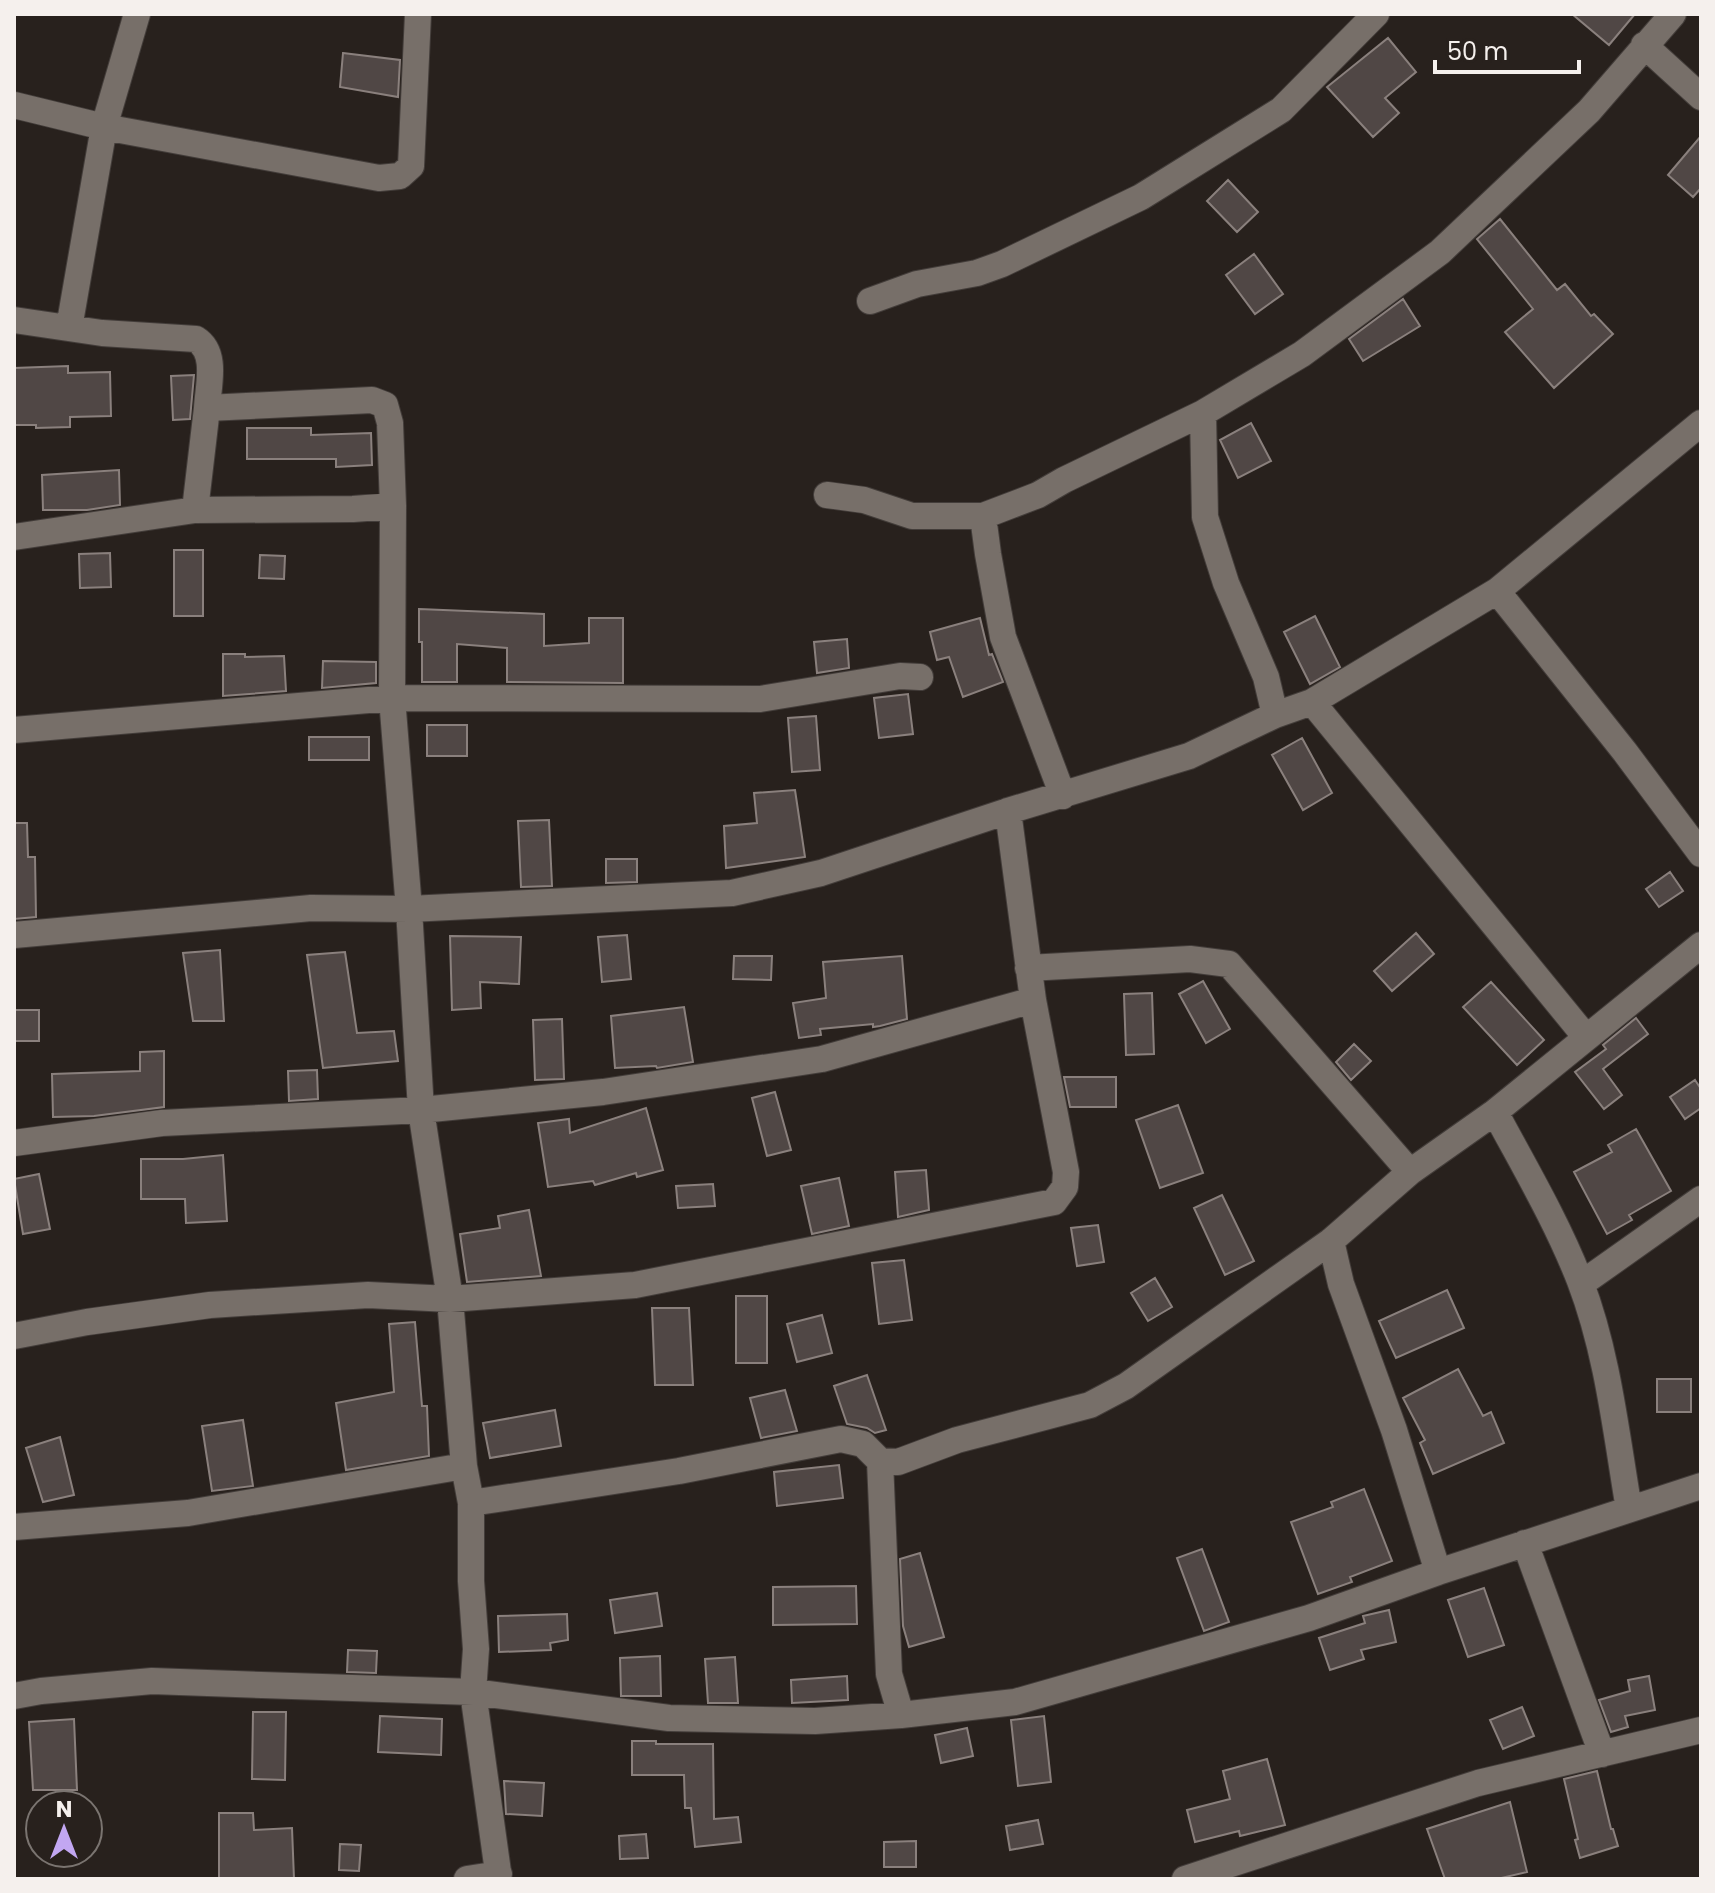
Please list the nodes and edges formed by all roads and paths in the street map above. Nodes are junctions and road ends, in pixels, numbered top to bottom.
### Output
1 (137, 14) edge
2 (418, 14) edge
3 (1376, 14) edge
4 (1673, 14) edge
5 (1644, 45) junction
6 (1701, 97) edge
7 (14, 105) edge
8 (104, 127) junction
9 (870, 301) dead end
10 (14, 320) edge
11 (69, 328) junction
12 (207, 408) junction
13 (1203, 413) junction
14 (1701, 423) edge
15 (827, 495) dead end
16 (393, 506) junction
17 (195, 510) junction
18 (983, 516) junction
19 (14, 537) edge
20 (1497, 591) junction
21 (920, 677) dead end
22 (392, 698) junction
23 (1312, 702) junction
24 (1275, 715) junction
25 (14, 730) edge
26 (1063, 796) junction
27 (1008, 811) junction
28 (1701, 854) edge
29 (409, 909) junction
30 (14, 935) edge
31 (1701, 945) edge
32 (1028, 968) junction
33 (1033, 1000) junction
34 (1585, 1036) junction
35 (421, 1110) junction
36 (1495, 1112) junction
37 (14, 1143) edge
38 (1410, 1172) junction
39 (1701, 1199) edge
40 (1331, 1241) junction
41 (1581, 1284) junction
42 (450, 1299) junction
43 (14, 1336) edge
44 (880, 1461) junction
45 (464, 1466) junction
46 (1701, 1486) edge
47 (471, 1503) junction
48 (1629, 1509) junction
49 (14, 1527) edge
50 (1525, 1543) junction
51 (1438, 1572) junction
52 (473, 1692) junction
53 (14, 1696) edge
54 (901, 1715) junction
55 (1701, 1730) edge
56 (1602, 1754) junction
57 (499, 1876) edge
58 (1199, 1877) edge
59 (467, 1879) edge

1 - 8 street
2 - 8 street
3 - 9 street
4 - 5 street
5 - 6 street
5 - 13 street
7 - 8 street
8 - 11 street
10 - 11 street
11 - 12 street
12 - 16 street
12 - 17 street
13 - 18 street
13 - 24 street
14 - 20 street
15 - 18 street
16 - 17 street
16 - 22 street
17 - 19 street
18 - 26 street
20 - 23 street
20 - 28 street
21 - 22 street
22 - 25 street
22 - 29 street
23 - 24 street
23 - 34 street
24 - 26 street
26 - 27 street
27 - 29 street
27 - 32 street
29 - 30 street
29 - 35 street
31 - 34 street
32 - 33 street
32 - 38 street
33 - 35 street
33 - 42 street
34 - 36 street
35 - 37 street
35 - 42 street
36 - 38 street
36 - 41 street
38 - 40 street
39 - 41 street
40 - 44 street
40 - 51 street
41 - 48 street
42 - 43 street
42 - 45 street
44 - 47 street
44 - 54 street
45 - 47 street
45 - 49 street
46 - 48 street
47 - 52 street
48 - 50 street
50 - 51 street
50 - 56 street
51 - 54 street
52 - 53 street
52 - 54 street
52 - 57 street
55 - 56 street
56 - 58 street
57 - 59 street

